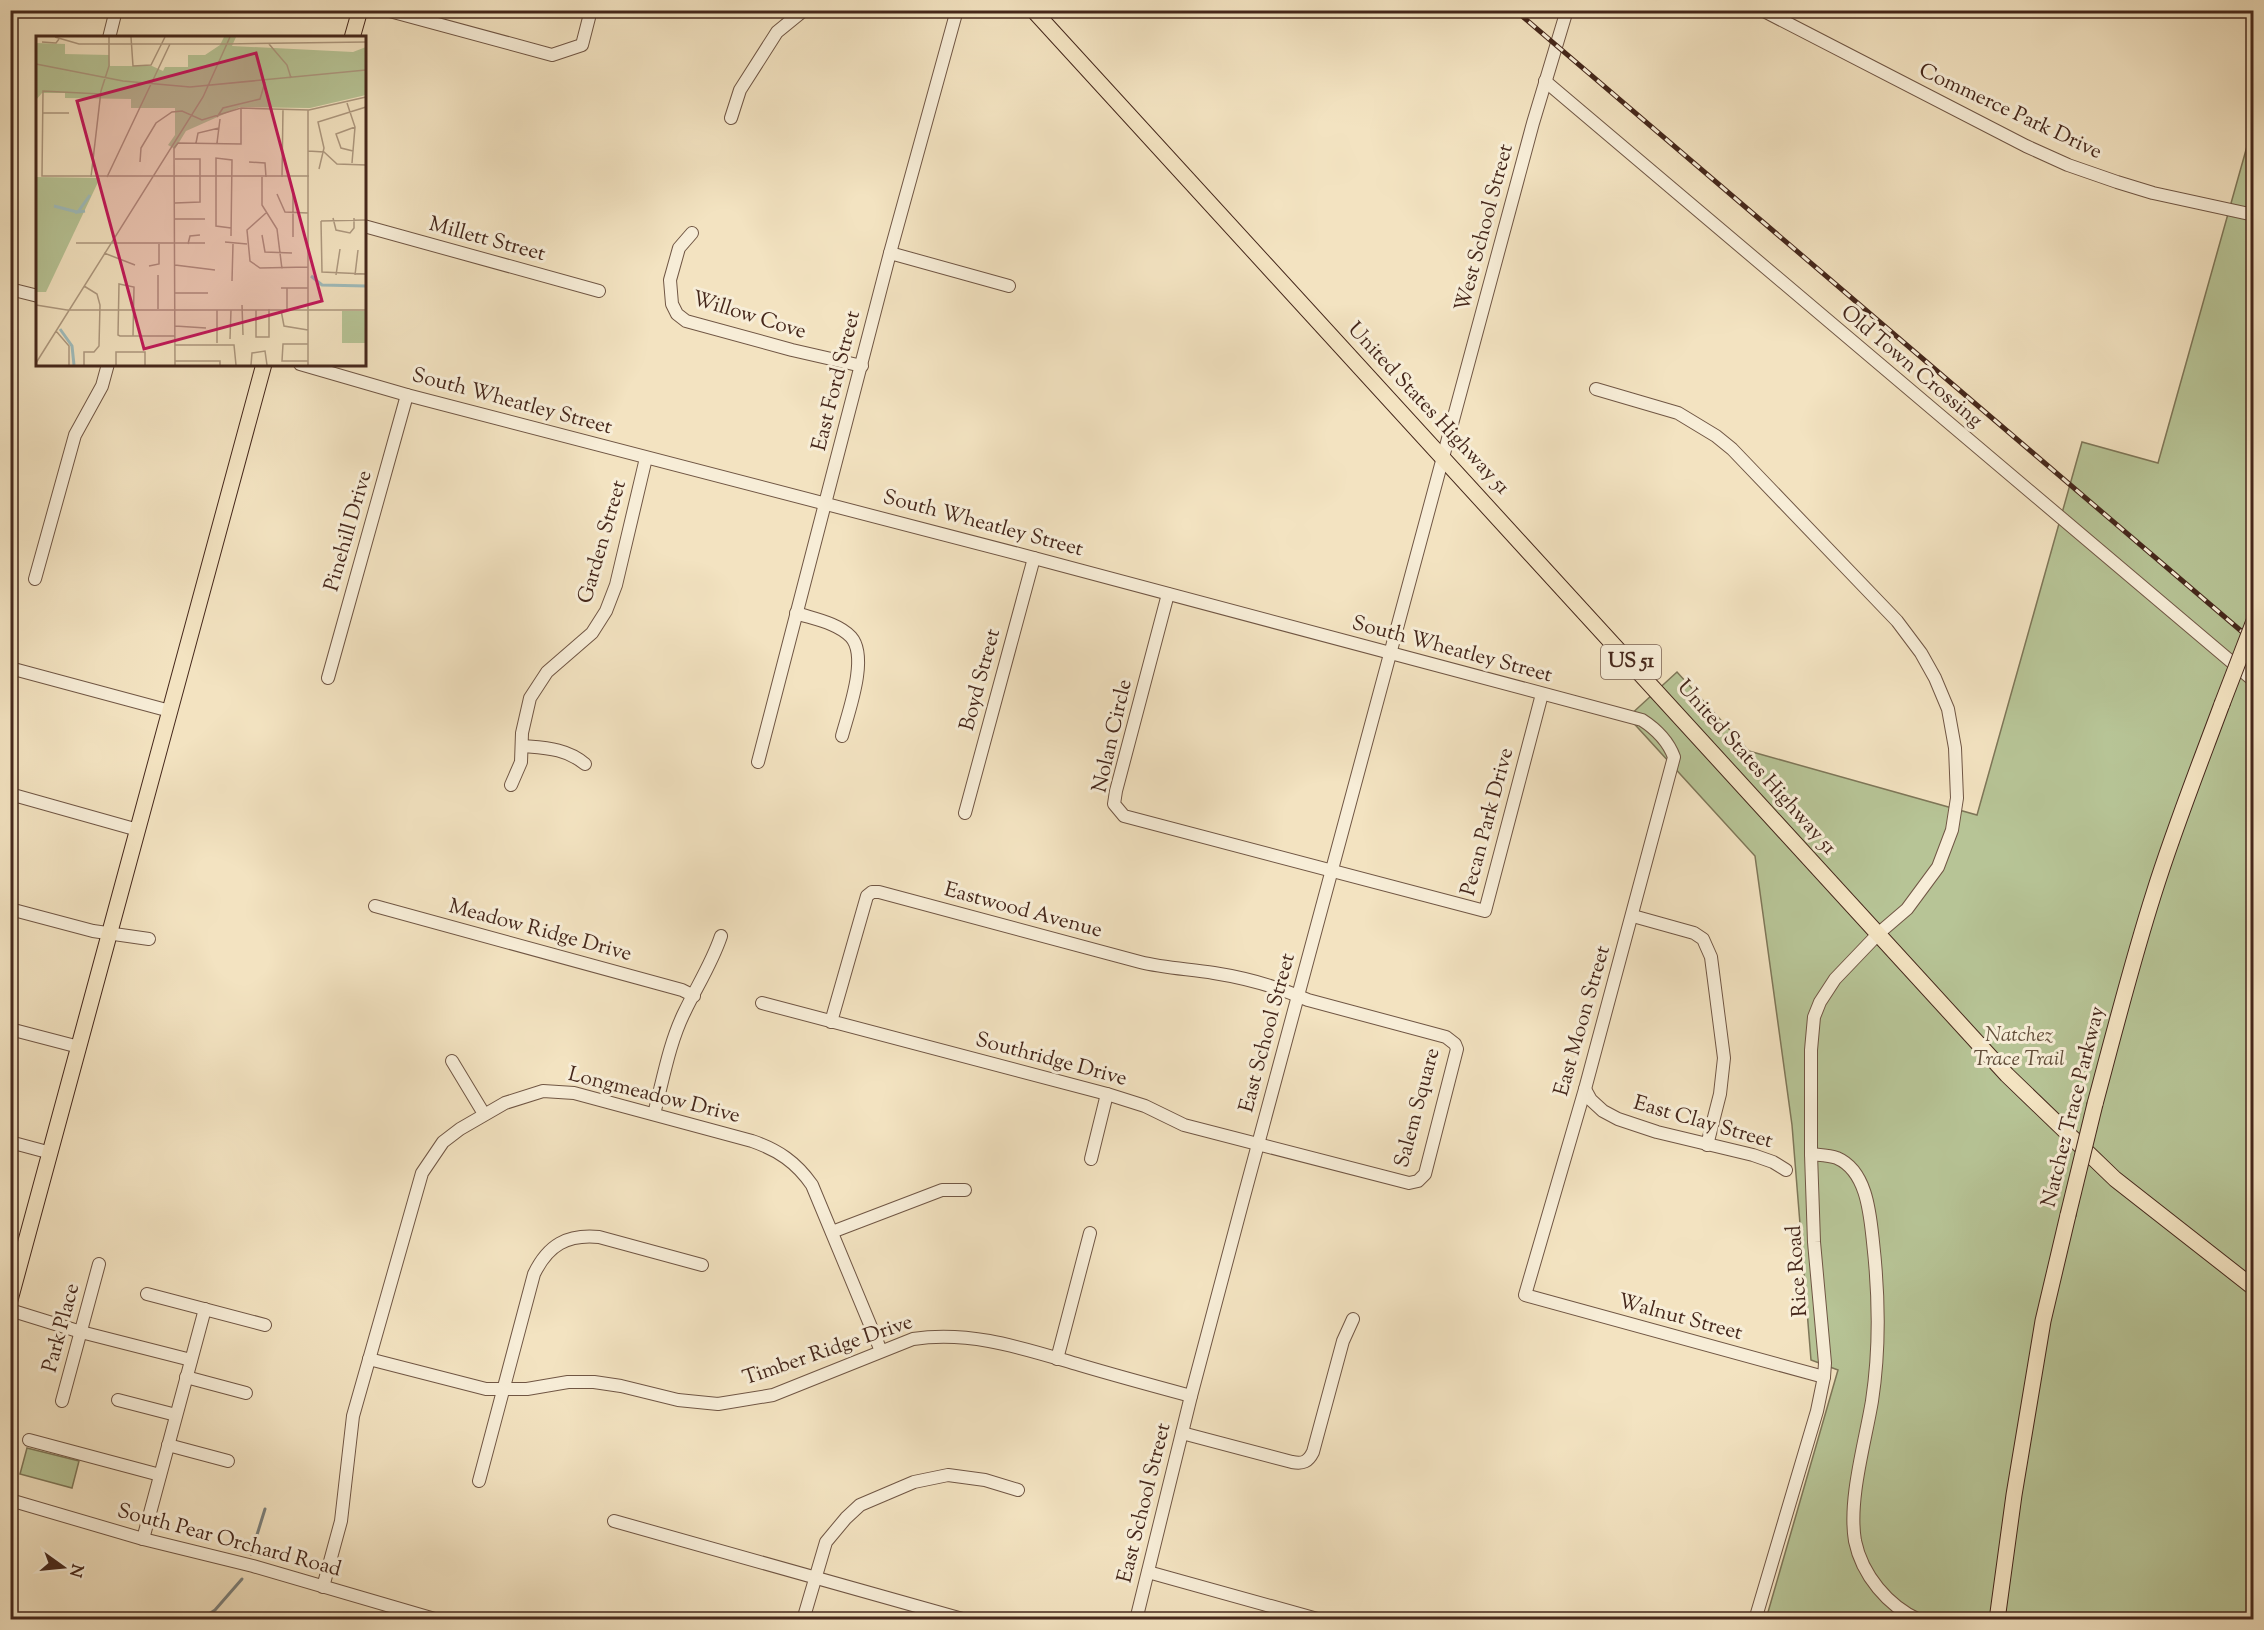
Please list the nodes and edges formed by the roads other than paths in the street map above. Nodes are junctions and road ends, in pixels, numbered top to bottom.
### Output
1 (116, 10) edge
2 (360, 10) edge
3 (386, 10) edge
4 (591, 10) edge
5 (804, 10) edge
6 (957, 10) edge
7 (1034, 10) edge
8 (1567, 10) edge
9 (1762, 10) edge
10 (110, 36) edge
11 (353, 36) edge
12 (1545, 81) junction
13 (731, 118) dead end
14 (2253, 215) edge
15 (366, 227) edge
16 (692, 233) dead end
17 (890, 253) junction
18 (1009, 286) dead end
19 (10, 289) edge
20 (599, 291) dead end
21 (36, 296) edge
22 (107, 366) edge
23 (263, 366) edge
24 (307, 366) edge
25 (862, 366) junction
26 (1596, 389) dead end
27 (407, 395) junction
28 (1444, 457) junction
29 (646, 458) junction
30 (826, 503) junction
31 (1034, 558) junction
32 (35, 579) dead end
33 (1168, 594) junction
34 (796, 613) junction
35 (2253, 621) edge
36 (1390, 654) junction
37 (10, 668) edge
38 (328, 678) dead end
39 (2253, 681) edge
40 (1542, 694) junction
41 (170, 711) junction
42 (842, 736) dead end
43 (522, 746) junction
44 (1674, 757) joint
45 (758, 762) dead end
46 (585, 764) dead end
47 (511, 785) dead end
48 (10, 794) edge
49 (965, 813) dead end
50 (138, 830) junction
51 (1332, 870) junction
52 (375, 906) dead end
53 (10, 909) edge
54 (1633, 916) junction
55 (1879, 933) junction
56 (110, 934) junction
57 (721, 936) dead end
58 (149, 939) dead end
59 (694, 996) junction
60 (1298, 996) junction
61 (762, 1003) dead end
62 (831, 1022) junction
63 (10, 1029) edge
64 (79, 1047) junction
65 (452, 1061) dead end
66 (1585, 1089) junction
67 (1107, 1094) junction
68 (483, 1114) junction
69 (654, 1114) junction
70 (10, 1142) edge
71 (1258, 1144) junction
72 (1707, 1145) junction
73 (51, 1153) junction
74 (1810, 1154) junction
75 (1091, 1159) dead end
76 (1786, 1170) dead end
77 (965, 1190) dead end
78 (832, 1232) junction
79 (1090, 1233) dead end
80 (16, 1257) edge
81 (99, 1264) dead end
82 (702, 1266) dead end
83 (2253, 1288) edge
84 (147, 1293) dead end
85 (1525, 1295) joint
86 (10, 1300) edge
87 (205, 1309) junction
88 (10, 1310) edge
89 (1353, 1319) dead end
90 (265, 1325) dead end
91 (81, 1332) junction
92 (880, 1351) junction
93 (369, 1359) junction
94 (1057, 1359) junction
95 (191, 1360) junction
96 (186, 1377) junction
97 (1824, 1377) junction
98 (502, 1390) junction
99 (246, 1394) dead end
100 (1191, 1396) junction
101 (118, 1400) dead end
102 (62, 1401) dead end
103 (176, 1415) junction
104 (1182, 1433) junction
105 (29, 1440) dead end
106 (168, 1445) junction
107 (228, 1461) dead end
108 (160, 1475) junction
109 (479, 1482) dead end
110 (1018, 1490) dead end
111 (10, 1500) edge
112 (614, 1521) dead end
113 (143, 1539) junction
114 (1148, 1572) junction
115 (815, 1576) junction
116 (323, 1587) junction
117 (438, 1620) edge
118 (803, 1620) edge
119 (966, 1620) edge
120 (1136, 1620) edge
121 (1321, 1620) edge
122 (1755, 1620) edge
123 (1919, 1620) edge
124 (1997, 1620) edge

1 - 10 street
2 - 11 main road
3 - 4 street
5 - 13 street
6 - 17 street, East Ford Street
7 - 28 main road, United States Highway 51 / US 51
8 - 12 street, West School Street
9 - 14 street, Commerce Park Drive
12 - 28 street, West School Street
12 - 39 street, Old Town Crossing
15 - 20 street, Millett Street
16 - 25 street, Willow Cove
17 - 18 street
17 - 25 street, East Ford Street
19 - 21 street
22 - 32 street
23 - 41 main road
24 - 27 street, South Wheatley Street
25 - 30 street, East Ford Street
26 - 55 street, Rice Road
27 - 29 street, South Wheatley Street
27 - 38 street, Pinehill Drive
28 - 36 street, East School Street
28 - 55 main road, United States Highway 51 / US 51
29 - 30 street, South Wheatley Street
29 - 43 street, Garden Street
30 - 31 street, South Wheatley Street
30 - 34 street, East Ford Street
31 - 33 street, South Wheatley Street
31 - 49 street, Boyd Street
33 - 36 street, South Wheatley Street
33 - 51 street, Nolan Circle
34 - 42 street
34 - 45 street, East Ford Street
35 - 124 main road, Natchez Trace Parkway, bridge
36 - 40 street, South Wheatley Street
36 - 51 street, East School Street
37 - 41 street
40 - 44 street, South Wheatley Street
40 - 51 street, Pecan Park Drive
41 - 50 main road
43 - 46 street
43 - 47 street, Garden Street
44 - 54 street, East Moon Street
48 - 50 street
50 - 56 main road
51 - 60 street, East School Street
52 - 59 street, Meadow Ridge Drive
53 - 56 street
54 - 66 street, East Moon Street
54 - 72 street
55 - 74 street, Rice Road
55 - 83 main road, United States Highway 51 / US 51
56 - 58 street
56 - 64 main road
57 - 59 street
59 - 69 street
60 - 62 street, Eastwood Avenue
60 - 71 street, East School Street
60 - 71 street, Salem Square
61 - 62 street
62 - 67 street, Southridge Drive
63 - 64 street
64 - 73 main road
65 - 68 street
66 - 72 street, East Clay Street
66 - 85 street, East Moon Street
67 - 71 street, Southridge Drive
67 - 75 street
68 - 69 street, Longmeadow Drive
68 - 93 street, Longmeadow Drive
69 - 78 street, Longmeadow Drive
70 - 73 street
71 - 100 street, East School Street
72 - 76 street, East Clay Street
73 - 80 main road
74 - 97 street, Rice Road
74 - 123 street
77 - 78 street
78 - 92 street, Longmeadow Drive
79 - 94 street
80 - 86 main road
81 - 91 street, Park Place
82 - 98 street
84 - 87 street
85 - 97 street, Walnut Street
87 - 90 street
87 - 95 street
88 - 91 street
89 - 104 street
91 - 95 street
91 - 102 street, Park Place
92 - 94 street, Timber Ridge Drive
92 - 98 street, Timber Ridge Drive
93 - 98 street, Timber Ridge Drive
93 - 116 street, Longmeadow Drive
94 - 100 street, Timber Ridge Drive
95 - 96 street
96 - 99 street
96 - 103 street
97 - 122 street, Rice Road
98 - 109 street
100 - 104 street, East School Street
101 - 103 street
103 - 106 street
104 - 114 street, East School Street
105 - 108 street
106 - 107 street
106 - 108 street
108 - 113 street
110 - 115 street
111 - 113 street, South Pear Orchard Road
112 - 115 street
113 - 116 street, South Pear Orchard Road
114 - 120 street, East School Street
114 - 121 street
115 - 118 street
115 - 119 street
116 - 117 street, South Pear Orchard Road

